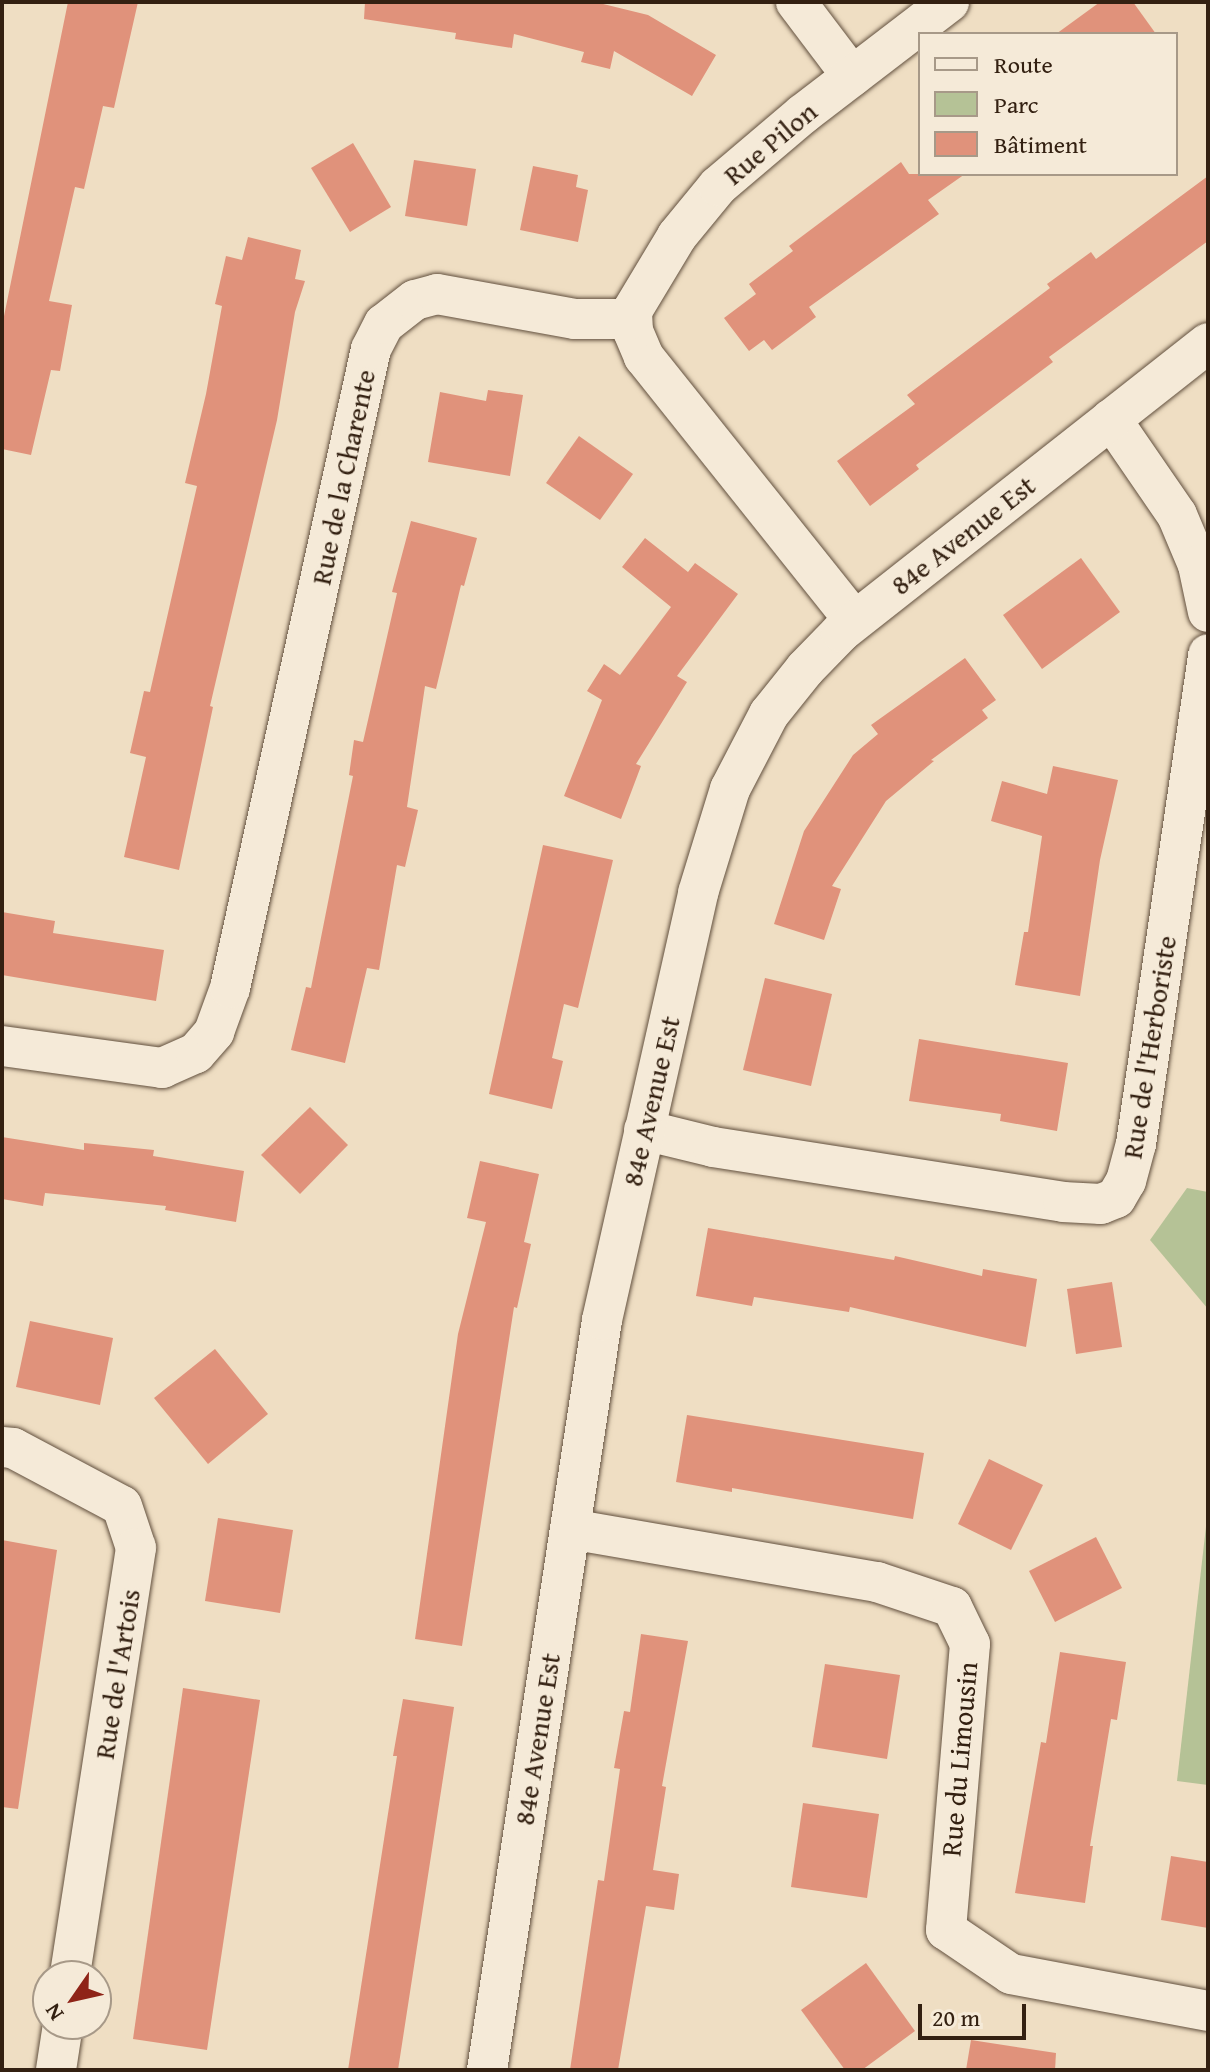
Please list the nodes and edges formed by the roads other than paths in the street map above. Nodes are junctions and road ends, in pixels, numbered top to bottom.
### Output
1 (796, 2) edge
2 (949, 2) edge
3 (852, 76) junction
4 (632, 319) junction
5 (1208, 343) edge
6 (1111, 419) junction
7 (1208, 612) edge
8 (854, 620) junction
9 (1208, 654) edge
10 (2, 1046) edge
11 (644, 1130) junction
12 (2, 1447) edge
13 (570, 1529) junction
14 (72, 1960) edge
15 (1208, 2011) edge
16 (61, 2040) edge
17 (56, 2070) edge
18 (487, 2070) edge

1 - 3 street
2 - 3 street, Rue Pilon
3 - 4 street, Rue Pilon
4 - 8 street
4 - 10 street, Rue de la Charente
5 - 6 street, 84e Avenue Est
6 - 7 street
6 - 8 street, 84e Avenue Est
8 - 11 street, 84e Avenue Est
9 - 11 street, Rue de l'Herboriste
11 - 13 street, 84e Avenue Est
12 - 14 street, Rue de l'Artois
13 - 15 street, Rue du Limousin
13 - 18 street, 84e Avenue Est
16 - 17 street

